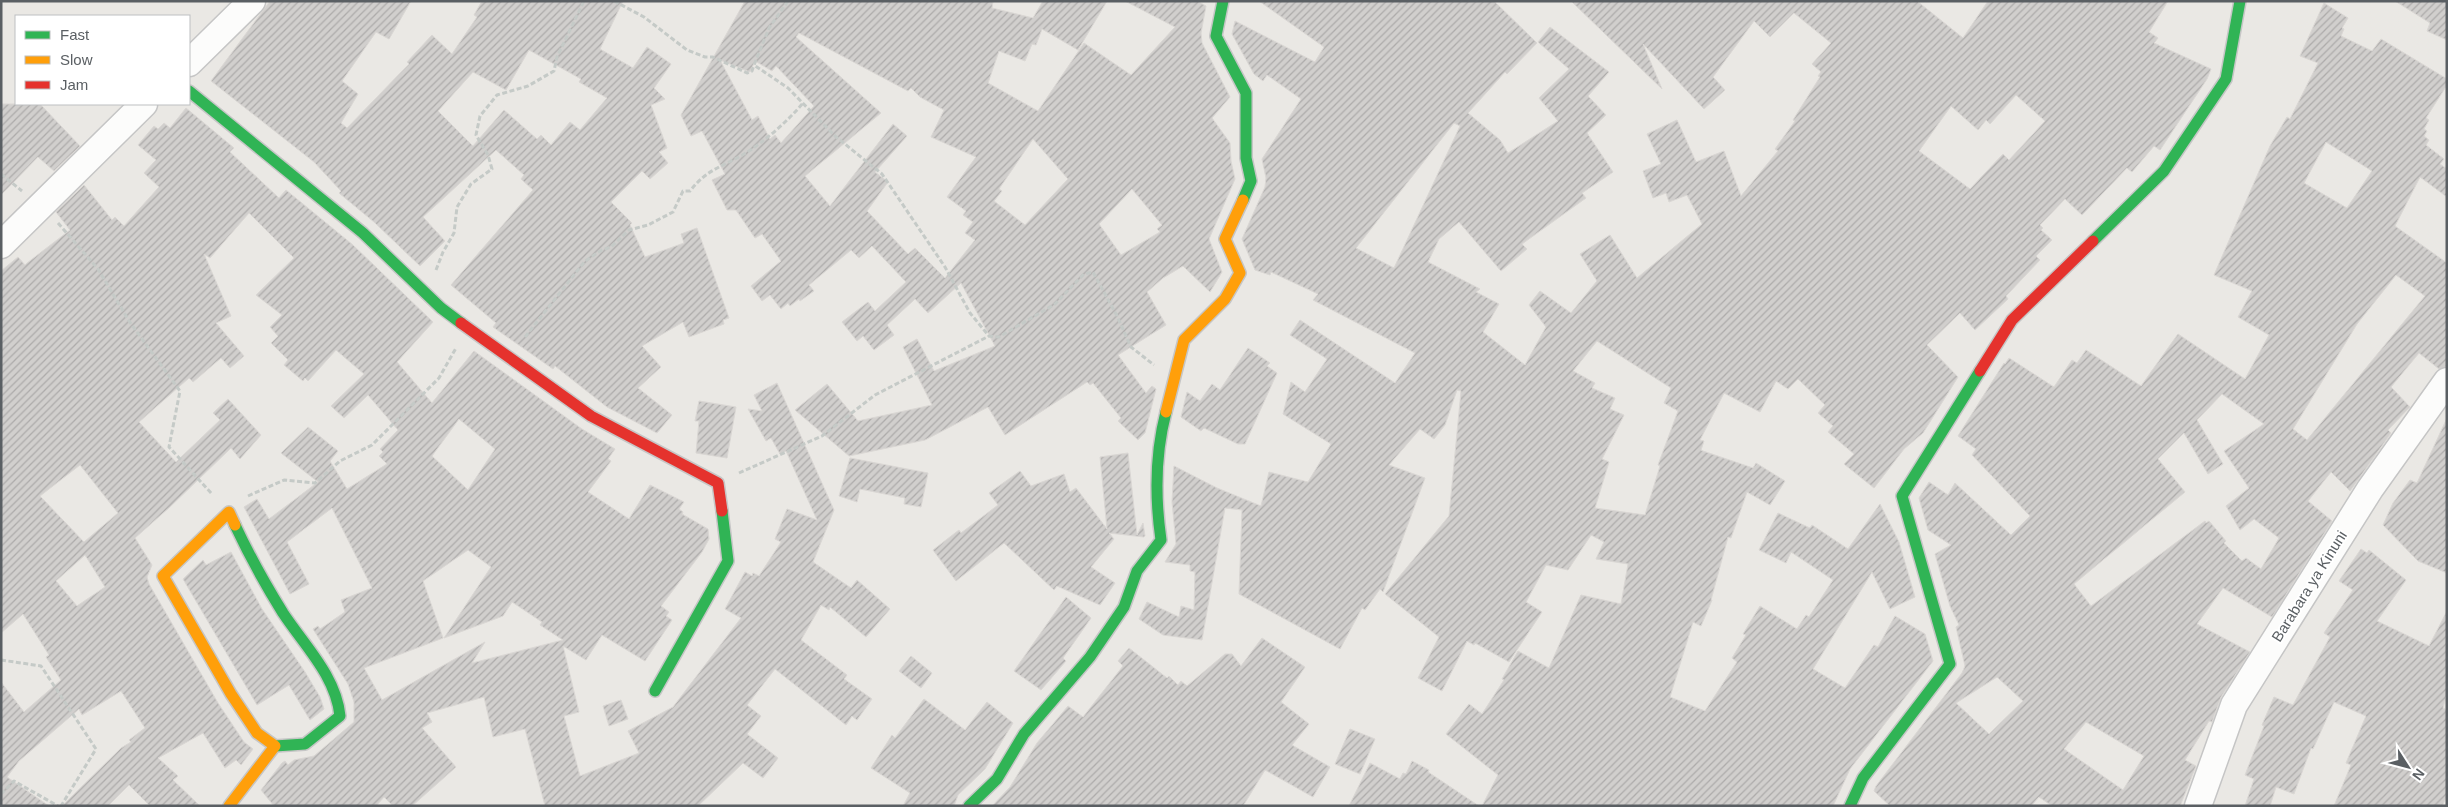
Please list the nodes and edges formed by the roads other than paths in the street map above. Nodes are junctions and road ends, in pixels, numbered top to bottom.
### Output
1 (252, 1) edge
2 (1224, 1) edge
3 (2240, 1) edge
4 (190, 62) edge
5 (190, 92) edge
6 (143, 105) edge
7 (1, 245) edge
8 (2447, 381) edge
9 (655, 692) dead end
10 (275, 746) junction
11 (229, 806) edge
12 (969, 806) edge
13 (1850, 806) edge
14 (2198, 806) edge

1 - 4 street
2 - 12 street
3 - 13 street
5 - 9 street
6 - 7 street
8 - 14 street, Barabara ya Kinuni
10 - 10 street
10 - 11 street

